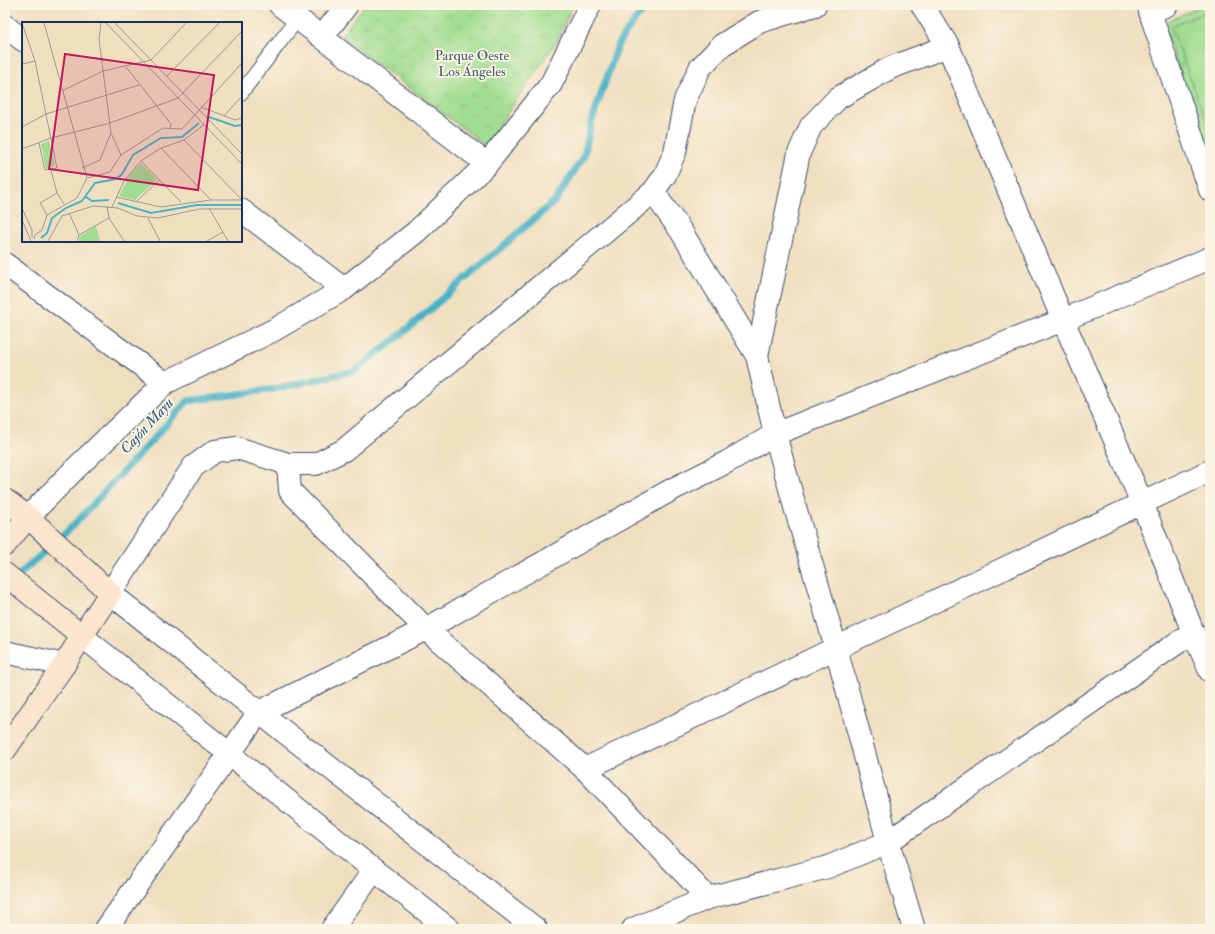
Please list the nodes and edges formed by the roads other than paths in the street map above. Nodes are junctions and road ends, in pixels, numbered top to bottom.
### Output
1 (280, 5) edge
2 (347, 5) edge
3 (590, 5) edge
4 (815, 5) edge
5 (922, 5) edge
6 (1167, 5) edge
7 (298, 18) junction
8 (5, 26) edge
9 (322, 37) junction
10 (22, 39) edge
11 (948, 46) junction
12 (242, 92) edge
13 (487, 164) junction
14 (1210, 190) edge
15 (653, 192) junction
16 (242, 211) edge
17 (1210, 258) edge
18 (5, 264) edge
19 (344, 289) junction
20 (1063, 320) junction
21 (757, 356) junction
22 (165, 383) junction
23 (775, 434) junction
24 (288, 464) junction
25 (1210, 471) edge
26 (5, 500) edge
27 (1142, 503) junction
28 (28, 517) junction
29 (5, 545) edge
30 (5, 574) edge
31 (110, 593) junction
32 (426, 629) junction
33 (1193, 632) junction
34 (82, 636) junction
35 (836, 648) junction
36 (5, 652) edge
37 (64, 665) junction
38 (1210, 671) edge
39 (259, 712) junction
40 (5, 750) edge
41 (230, 753) junction
42 (585, 768) junction
43 (888, 842) junction
44 (374, 870) junction
45 (708, 898) junction
46 (106, 929) edge
47 (332, 929) edge
48 (449, 929) edge
49 (536, 929) edge
50 (633, 929) edge
51 (914, 929) edge

1 - 7 street
2 - 9 street
3 - 13 street
4 - 15 street
5 - 11 street
6 - 14 street
7 - 9 street
7 - 12 lane
8 - 10 street
9 - 13 street
11 - 20 street
11 - 21 street
13 - 19 street
15 - 21 street
15 - 24 street
16 - 19 street
17 - 20 street
18 - 22 street
19 - 22 street
20 - 23 street
20 - 27 street
21 - 23 street
22 - 28 street
23 - 32 street
23 - 35 street
24 - 31 street
24 - 32 street
25 - 27 street
26 - 28 street
27 - 33 street
27 - 35 street
28 - 29 street
28 - 31 street
30 - 34 street
31 - 34 street
31 - 39 street
32 - 39 street
32 - 42 street
33 - 38 street
33 - 43 street
34 - 37 street
34 - 41 street
35 - 42 street
35 - 43 street
36 - 37 street
37 - 40 street
39 - 41 street
39 - 49 street
41 - 44 street
41 - 46 street
42 - 45 street
43 - 45 street
43 - 51 street
44 - 47 street
44 - 48 street
45 - 50 street

